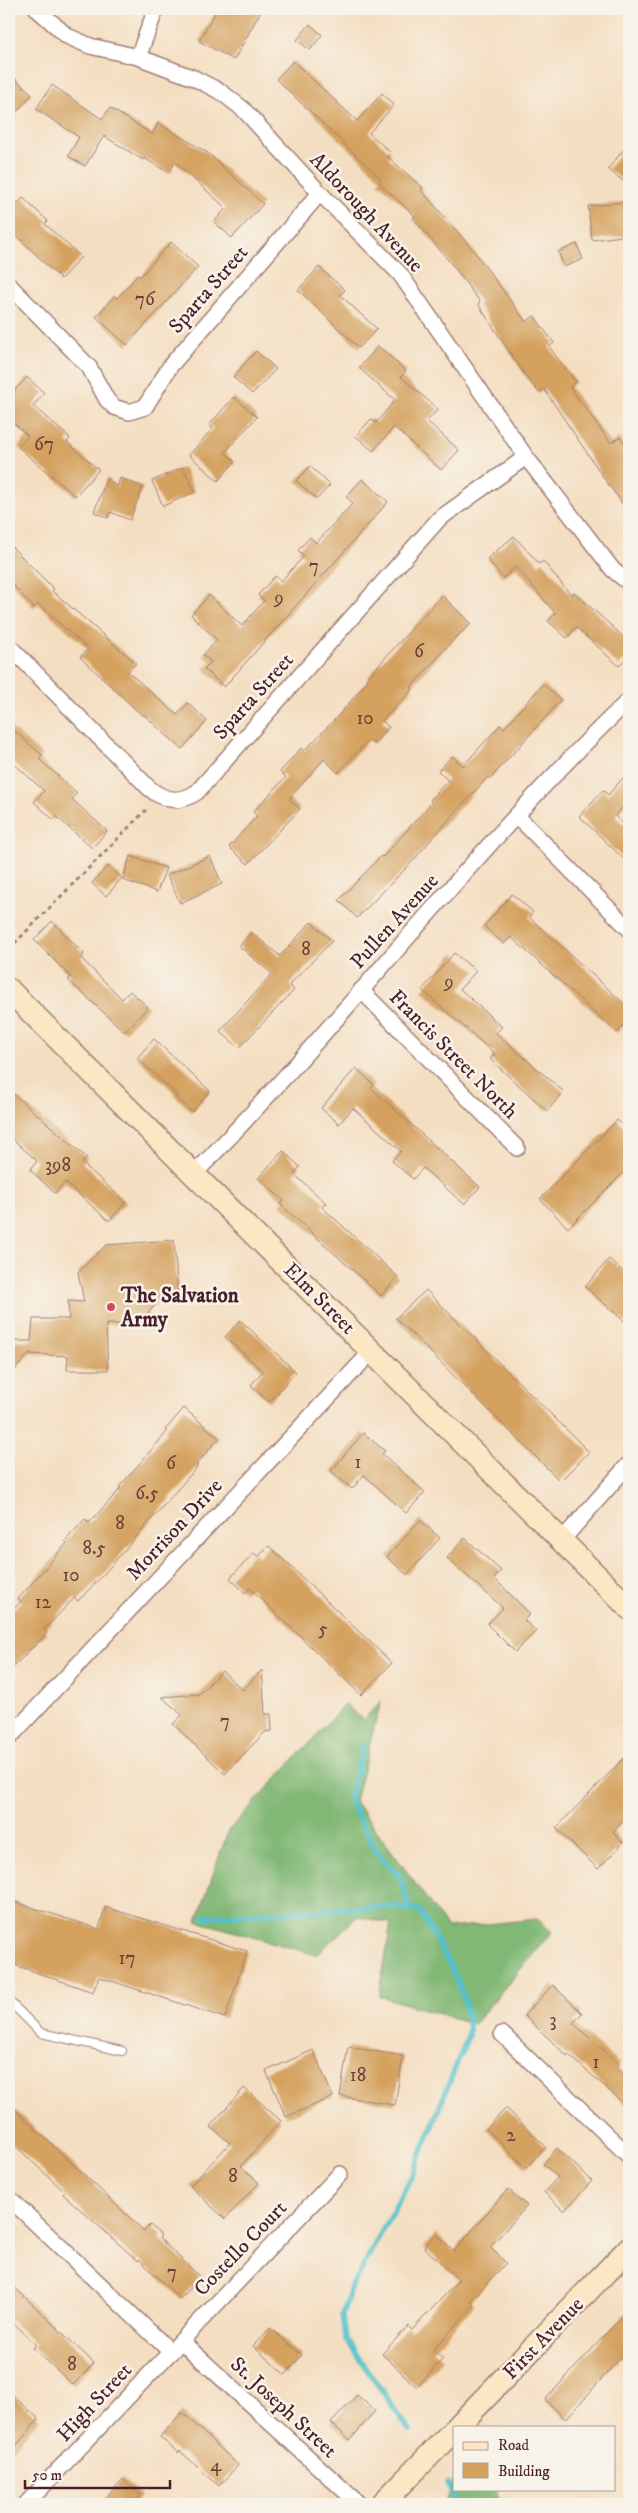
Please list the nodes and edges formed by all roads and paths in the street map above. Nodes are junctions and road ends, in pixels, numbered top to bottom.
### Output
1 (37, 9) edge
2 (156, 9) edge
3 (138, 58) junction
4 (320, 193) junction
5 (9, 285) edge
6 (526, 456) junction
7 (629, 583) edge
8 (9, 646) edge
9 (629, 700) edge
10 (146, 810) dead end
11 (517, 816) junction
12 (629, 929) edge
13 (9, 949) edge
14 (9, 990) edge
15 (361, 990) junction
16 (517, 1148) dead end
17 (194, 1174) junction
18 (373, 1350) junction
19 (629, 1464) edge
20 (562, 1540) junction
21 (629, 1608) edge
22 (10, 1734) edge
23 (9, 2001) edge
24 (502, 2034) dead end
25 (122, 2051) dead end
26 (629, 2156) edge
27 (340, 2174) dead end
28 (9, 2198) edge
29 (629, 2248) edge
30 (176, 2346) junction
31 (458, 2426) edge
32 (453, 2431) edge
33 (26, 2504) edge
34 (359, 2504) edge
35 (382, 2504) edge

1 - 3 street, Aldorough Avenue
2 - 3 street
3 - 4 street, Aldorough Avenue
4 - 5 street, Sparta Street
4 - 6 street, Aldorough Avenue
6 - 7 street, Aldorough Avenue
6 - 8 street, Sparta Street
9 - 11 street, Pullen Avenue
10 - 13 path
11 - 12 street
11 - 15 street, Pullen Avenue
14 - 17 main road, Elm Street
15 - 16 street, Francis Street North
15 - 17 street, Pullen Avenue
17 - 18 main road, Elm Street
18 - 20 main road, Elm Street
18 - 22 street, Morrison Drive
19 - 20 street
20 - 21 main road, Elm Street
23 - 25 lane
24 - 26 street
27 - 30 street, Costello Court
28 - 30 street, St. Joseph Street
29 - 31 main road, First Avenue
30 - 33 street, High Street
30 - 34 street, St. Joseph Street
32 - 35 main road

